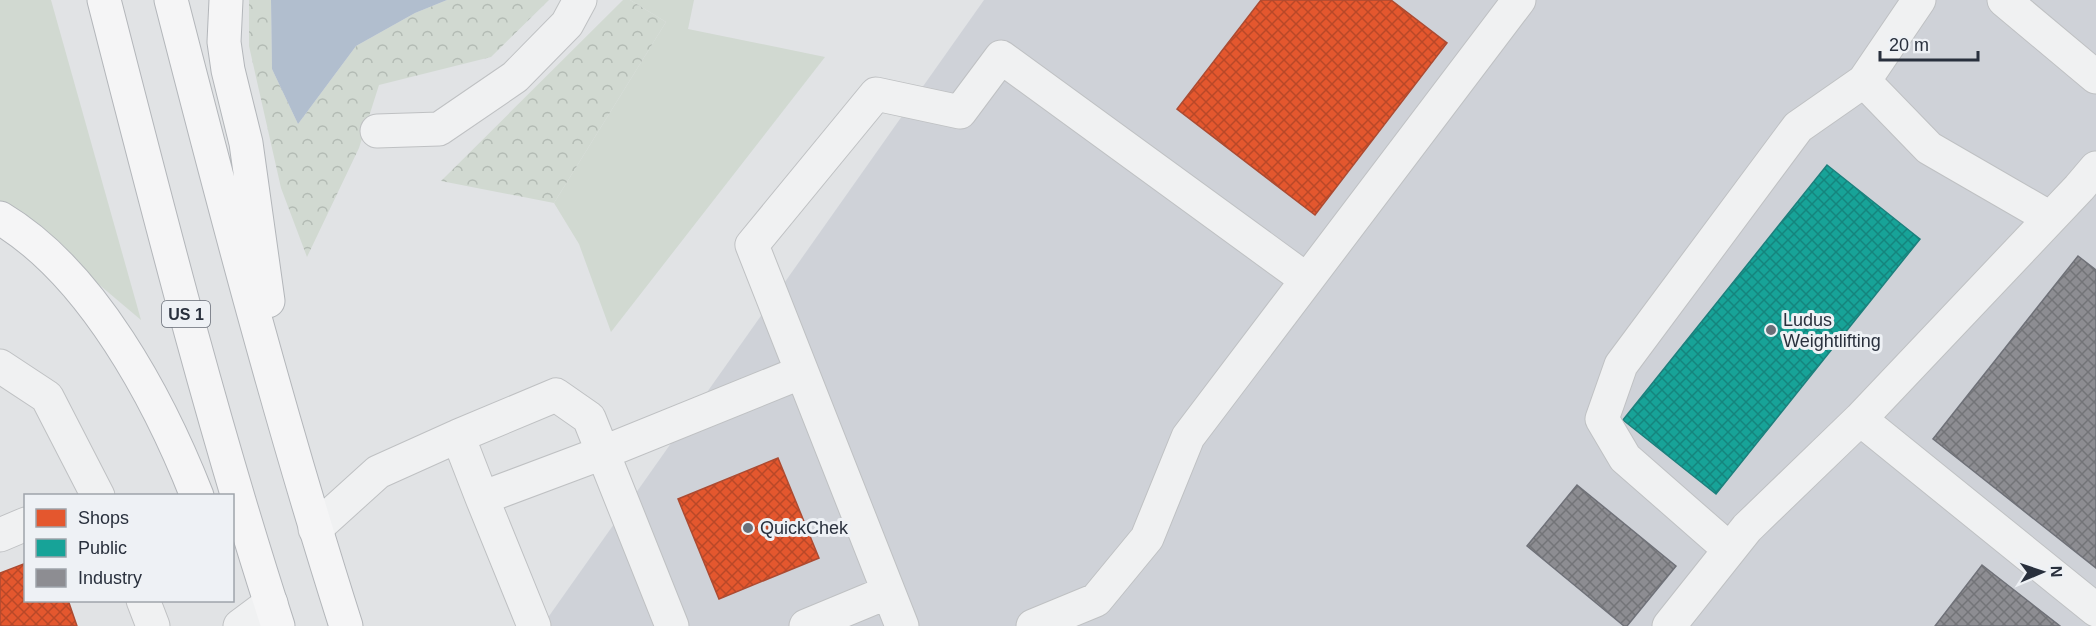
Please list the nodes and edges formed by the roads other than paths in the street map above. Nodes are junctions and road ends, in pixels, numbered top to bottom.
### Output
1 (104, 0) edge
2 (171, 0) edge
3 (225, 0) edge
4 (580, 0) edge
5 (1519, 0) edge
6 (1919, 0) edge
7 (2004, 0) edge
8 (2096, 77) edge
9 (1864, 81) junction
10 (377, 131) dead end
11 (2090, 186) edge
12 (0, 218) edge
13 (2050, 218) junction
14 (1307, 280) junction
15 (0, 366) edge
16 (802, 372) junction
17 (1860, 419) junction
18 (286, 428) junction
19 (458, 436) junction
20 (602, 453) junction
21 (96, 494) edge
22 (198, 494) edge
23 (482, 498) junction
24 (24, 525) edge
25 (315, 529) junction
26 (0, 535) edge
27 (1730, 549) junction
28 (234, 557) edge
29 (888, 592) junction
30 (144, 602) edge
31 (2096, 610) edge
32 (275, 615) edge
33 (153, 626) edge
34 (240, 626) edge
35 (346, 626) edge
36 (534, 626) edge
37 (672, 626) edge
38 (806, 626) edge
39 (902, 626) edge
40 (1033, 626) edge
41 (1668, 626) edge

1 - 32 highway, US 1
2 - 18 highway
3 - 18 highway
4 - 10 lane
5 - 14 lane
6 - 9 lane
7 - 8 lane
9 - 13 lane
9 - 27 lane
11 - 13 lane
12 - 22 highway
13 - 17 lane
14 - 16 lane
14 - 40 lane
15 - 21 lane
16 - 20 lane
16 - 29 lane
17 - 27 lane
17 - 31 lane
18 - 25 highway
19 - 20 lane
19 - 23 lane
19 - 25 lane
20 - 23 lane
20 - 37 lane
23 - 36 lane
24 - 26 lane
25 - 35 highway
27 - 41 lane
28 - 32 highway
29 - 38 lane
29 - 39 lane
30 - 33 lane
32 - 34 lane

